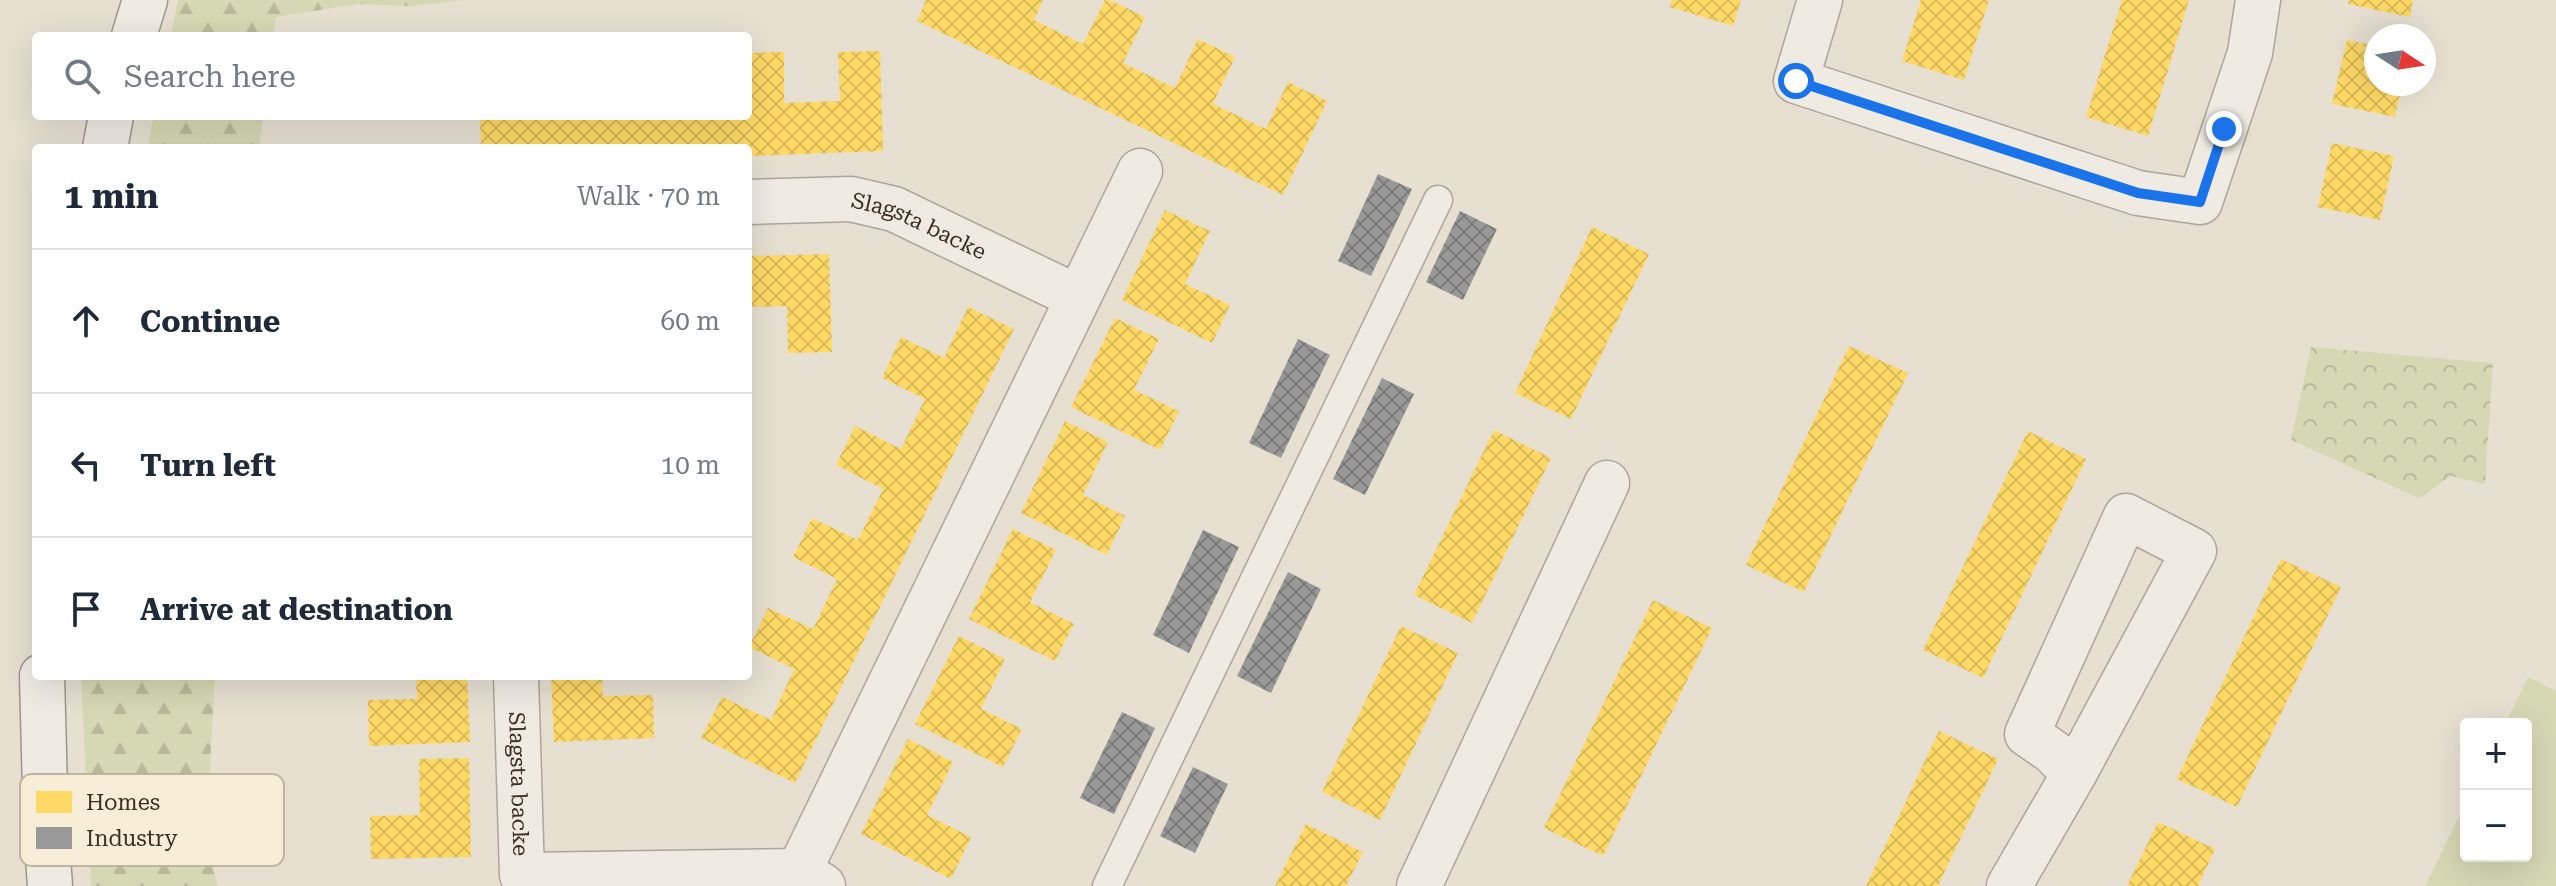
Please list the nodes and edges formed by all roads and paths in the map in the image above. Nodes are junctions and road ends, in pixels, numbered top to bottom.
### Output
1 (145, 0) edge
2 (1820, 0) edge
3 (2258, 0) edge
4 (135, 32) edge
5 (110, 120) edge
6 (106, 144) edge
7 (1140, 171) dead end
8 (1438, 200) dead end
9 (752, 202) edge
10 (1077, 297) junction
11 (1607, 483) dead end
12 (42, 680) edge
13 (516, 680) edge
14 (46, 774) edge
15 (2074, 774) junction
16 (49, 866) edge
17 (811, 878) edge
18 (50, 886) edge
19 (1107, 886) edge
20 (1419, 886) edge
21 (2009, 886) edge

1 - 4 street
2 - 3 street
5 - 6 street
7 - 10 street
8 - 19 lane
9 - 10 street, Slagsta backe
10 - 17 street
11 - 20 street
12 - 14 street
13 - 17 street, Slagsta backe
15 - 15 street
15 - 21 street
16 - 18 street

